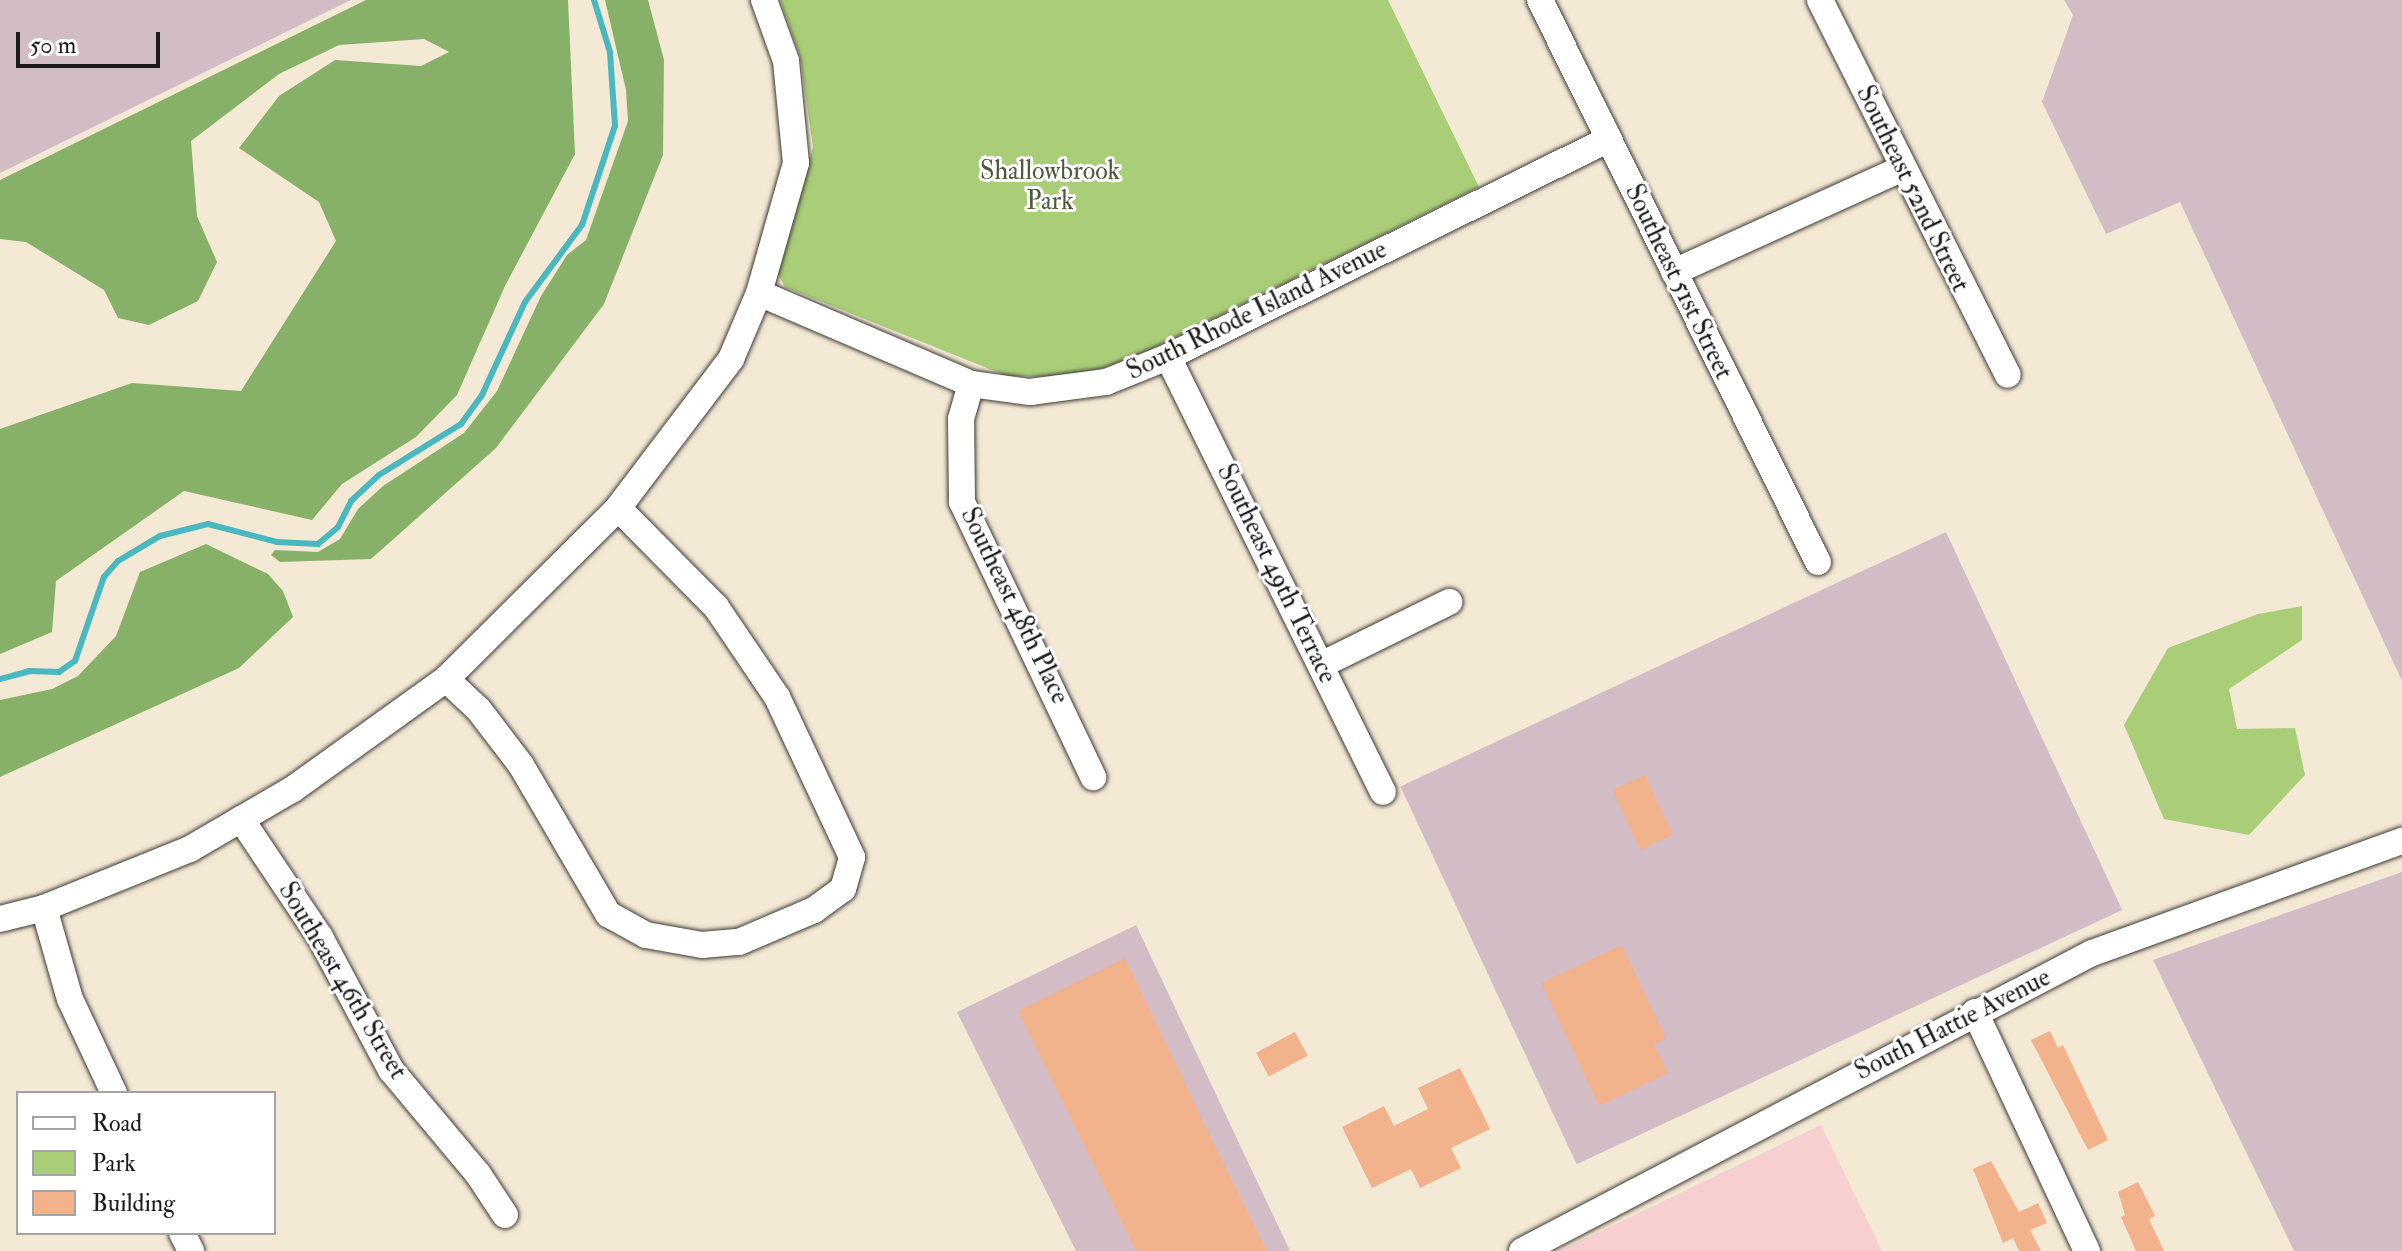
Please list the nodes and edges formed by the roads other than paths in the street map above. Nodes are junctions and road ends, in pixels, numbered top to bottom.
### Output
1 (764, 0) edge
2 (1540, 0) edge
3 (1820, 0) edge
4 (1607, 140) junction
5 (1901, 169) junction
6 (1674, 272) junction
7 (759, 293) junction
8 (1168, 357) junction
9 (2008, 375) dead end
10 (971, 384) junction
11 (618, 508) junction
12 (1818, 562) dead end
13 (1449, 602) dead end
14 (1321, 665) junction
15 (446, 679) junction
16 (1093, 777) dead end
17 (1383, 792) dead end
18 (241, 819) junction
19 (2402, 841) edge
20 (44, 908) junction
21 (0, 919) edge
22 (1975, 1012) junction
23 (113, 1091) edge
24 (505, 1215) dead end
25 (1522, 1251) edge
26 (2087, 1251) edge

1 - 7 street
2 - 4 street, Southeast 51st Street
3 - 5 street, Southeast 52nd Street
4 - 6 street, Southeast 51st Street
4 - 8 street, South Rhode Island Avenue
5 - 6 street
5 - 9 street, Southeast 52nd Street
6 - 12 street, Southeast 51st Street
7 - 10 street, South Rhode Island Avenue
7 - 11 street
8 - 10 street, South Rhode Island Avenue
8 - 14 street, Southeast 49th Terrace
10 - 16 street, Southeast 48th Place
11 - 15 street
11 - 15 street
13 - 14 street
14 - 17 street, Southeast 49th Terrace
15 - 18 street
18 - 20 street
18 - 24 street, Southeast 46th Street
19 - 22 street, South Hattie Avenue
20 - 21 street
20 - 23 street
22 - 25 street, South Hattie Avenue
22 - 26 street

